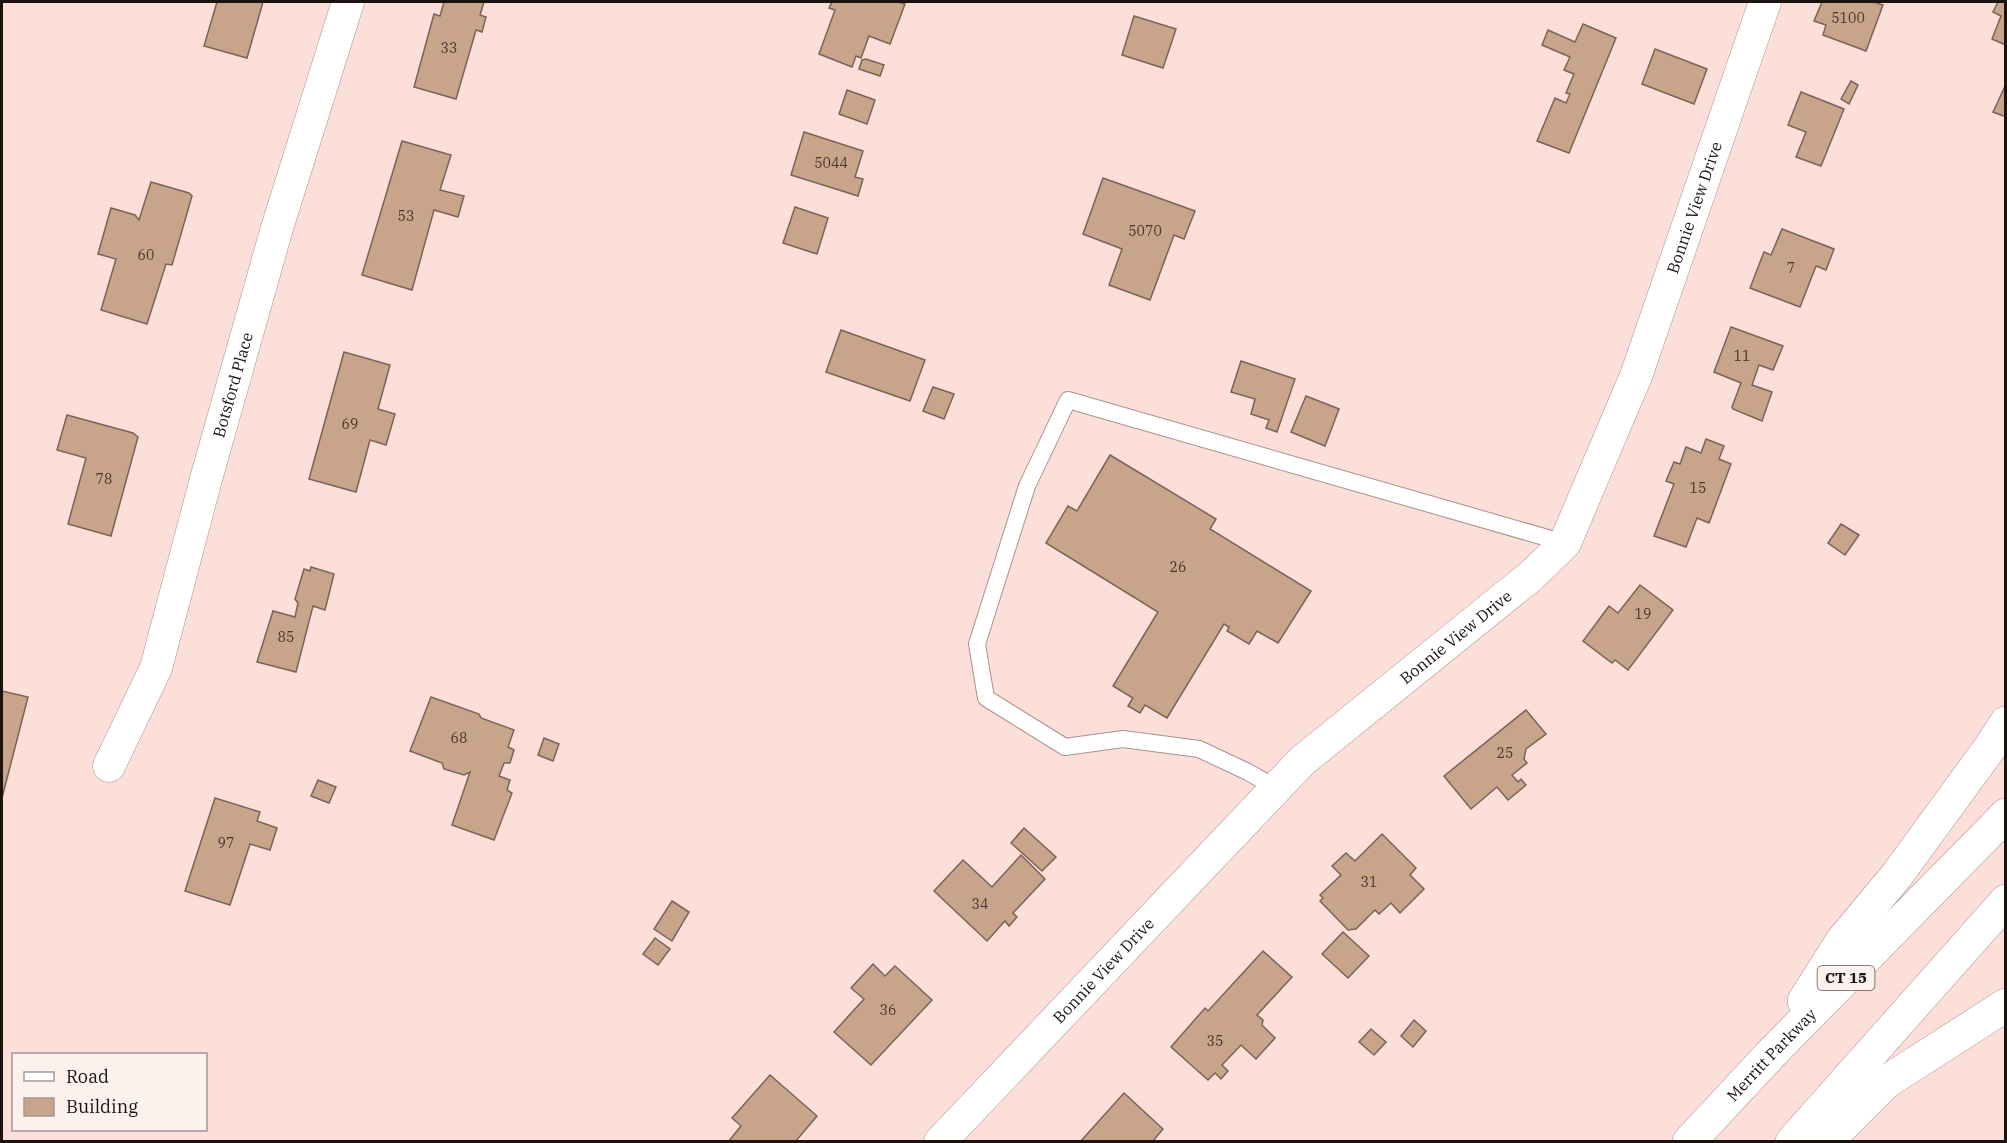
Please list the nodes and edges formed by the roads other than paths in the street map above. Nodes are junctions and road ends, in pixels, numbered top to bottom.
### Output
1 (348, 2) edge
2 (1765, 2) edge
3 (1565, 543) junction
4 (2006, 723) edge
5 (109, 766) dead end
6 (1276, 788) junction
7 (2006, 815) edge
8 (2006, 901) edge
9 (2006, 1005) edge
10 (1769, 1056) junction
11 (940, 1142) edge
12 (1689, 1142) edge
13 (1792, 1142) edge
14 (1826, 1142) edge

1 - 5 street, Botsford Place
2 - 3 street, Bonnie View Drive
3 - 6 street, Bonnie View Drive
3 - 6 lane
4 - 10 highway
6 - 11 street, Bonnie View Drive
7 - 10 highway, Merritt Parkway / CT 15
8 - 13 highway
9 - 14 highway
10 - 12 highway, Merritt Parkway / CT 15

